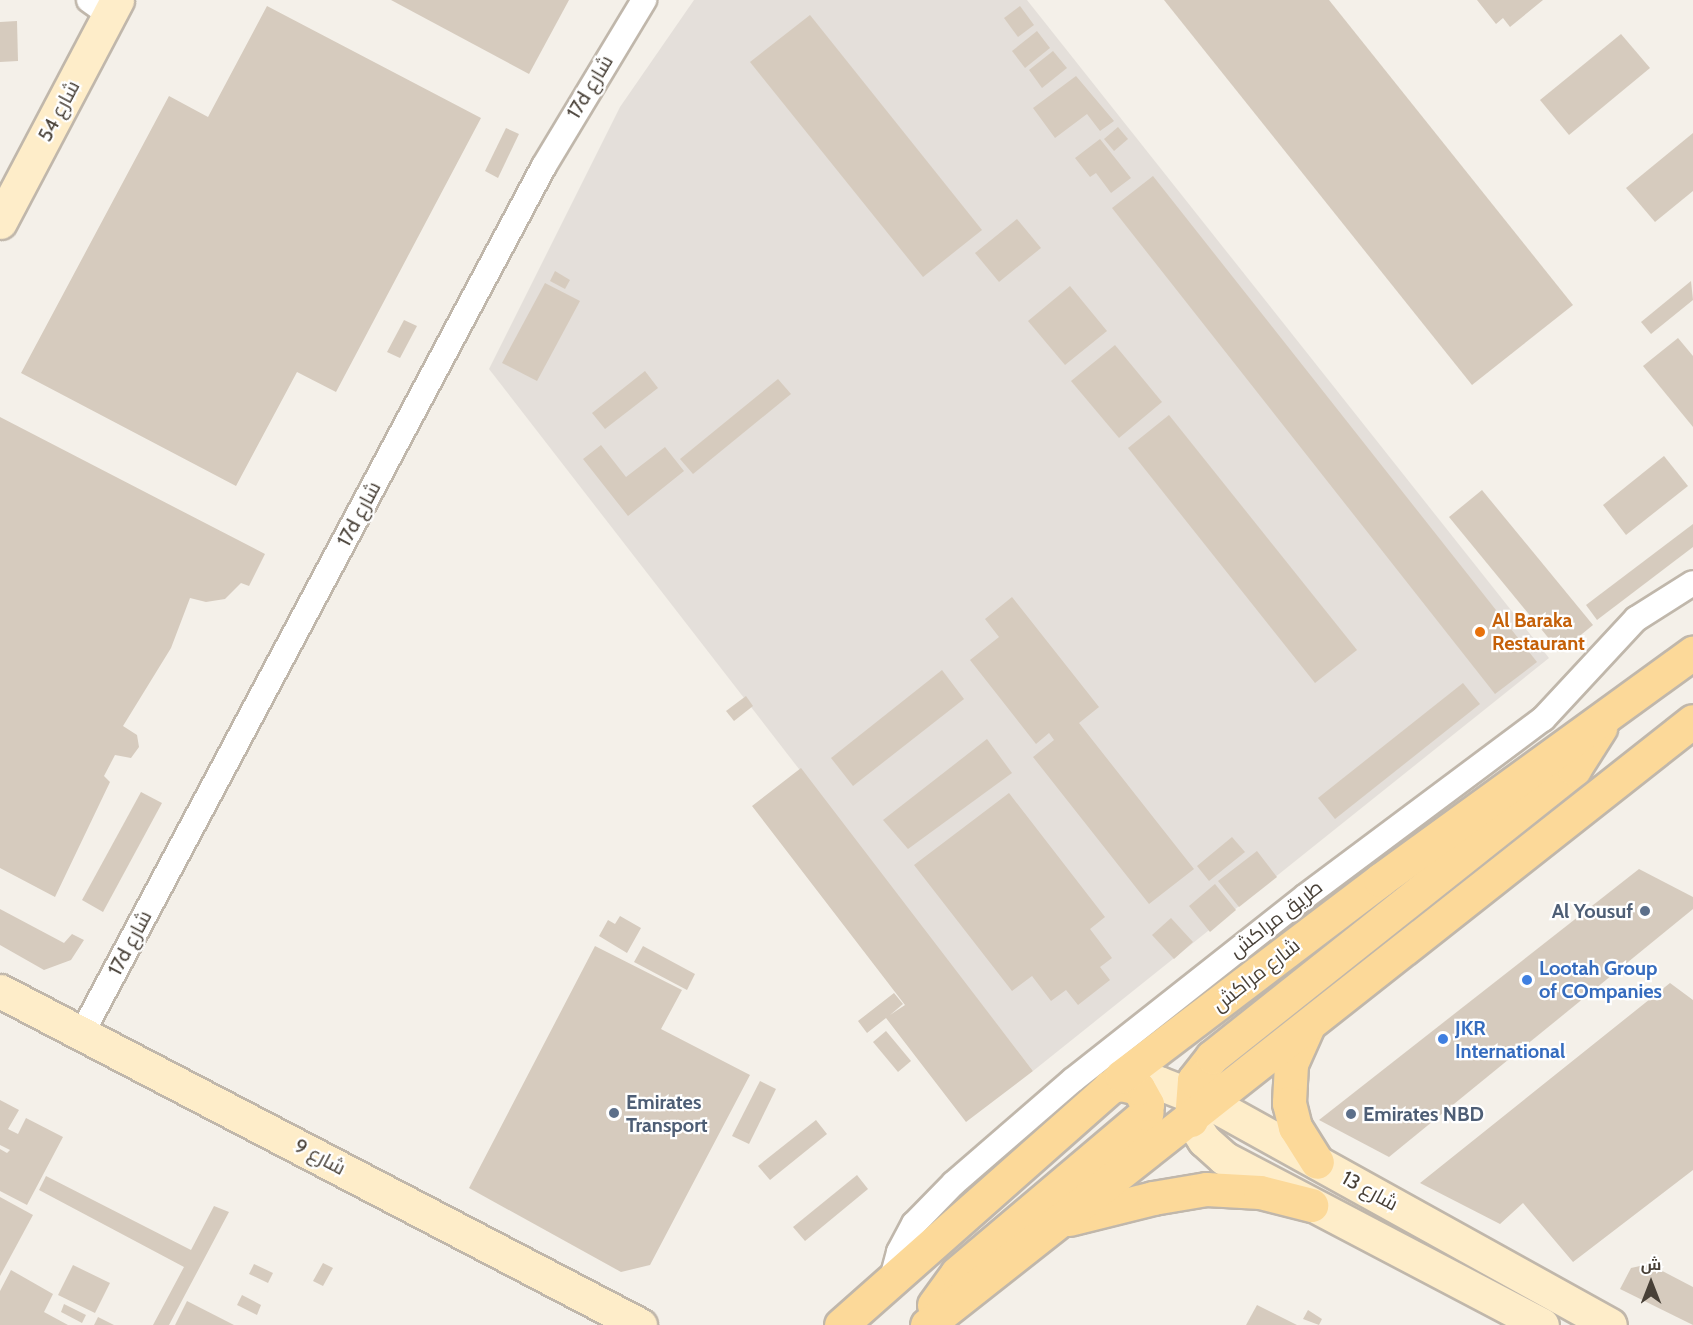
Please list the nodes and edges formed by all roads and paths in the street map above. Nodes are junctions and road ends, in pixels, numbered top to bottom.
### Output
1 (644, 0) edge
2 (105, 5) edge
3 (0, 222) edge
4 (1693, 583) edge
5 (1693, 653) edge
6 (1605, 717) junction
7 (1693, 721) edge
8 (0, 991) edge
9 (1308, 1026) junction
10 (82, 1032) junction
11 (1115, 1082) junction
12 (1197, 1106) junction
13 (1317, 1162) junction
14 (1311, 1204) junction
15 (1055, 1223) junction
16 (890, 1283) junction
17 (927, 1324) edge
18 (639, 1325) edge
19 (841, 1325) edge
20 (1542, 1325) edge
21 (1610, 1325) edge

1 - 10 street, 17d شارع
2 - 3 street, شارع 54
4 - 16 street, طريق مراكش
5 - 6 main road, شارع مراكش
6 - 11 main road, شارع مراكش
6 - 12 main road
7 - 9 main road
8 - 10 street, شارع 9
9 - 12 main road
9 - 13 main road
10 - 18 street, شارع 9
11 - 12 street, شارع 13
11 - 16 main road, شارع مراكش
11 - 17 main road
12 - 13 street, شارع 13
12 - 14 street, شارع 13
12 - 15 main road
13 - 21 street, شارع 13
14 - 15 main road
14 - 20 street, شارع 13
15 - 17 main road
16 - 19 main road, شارع مراكش

